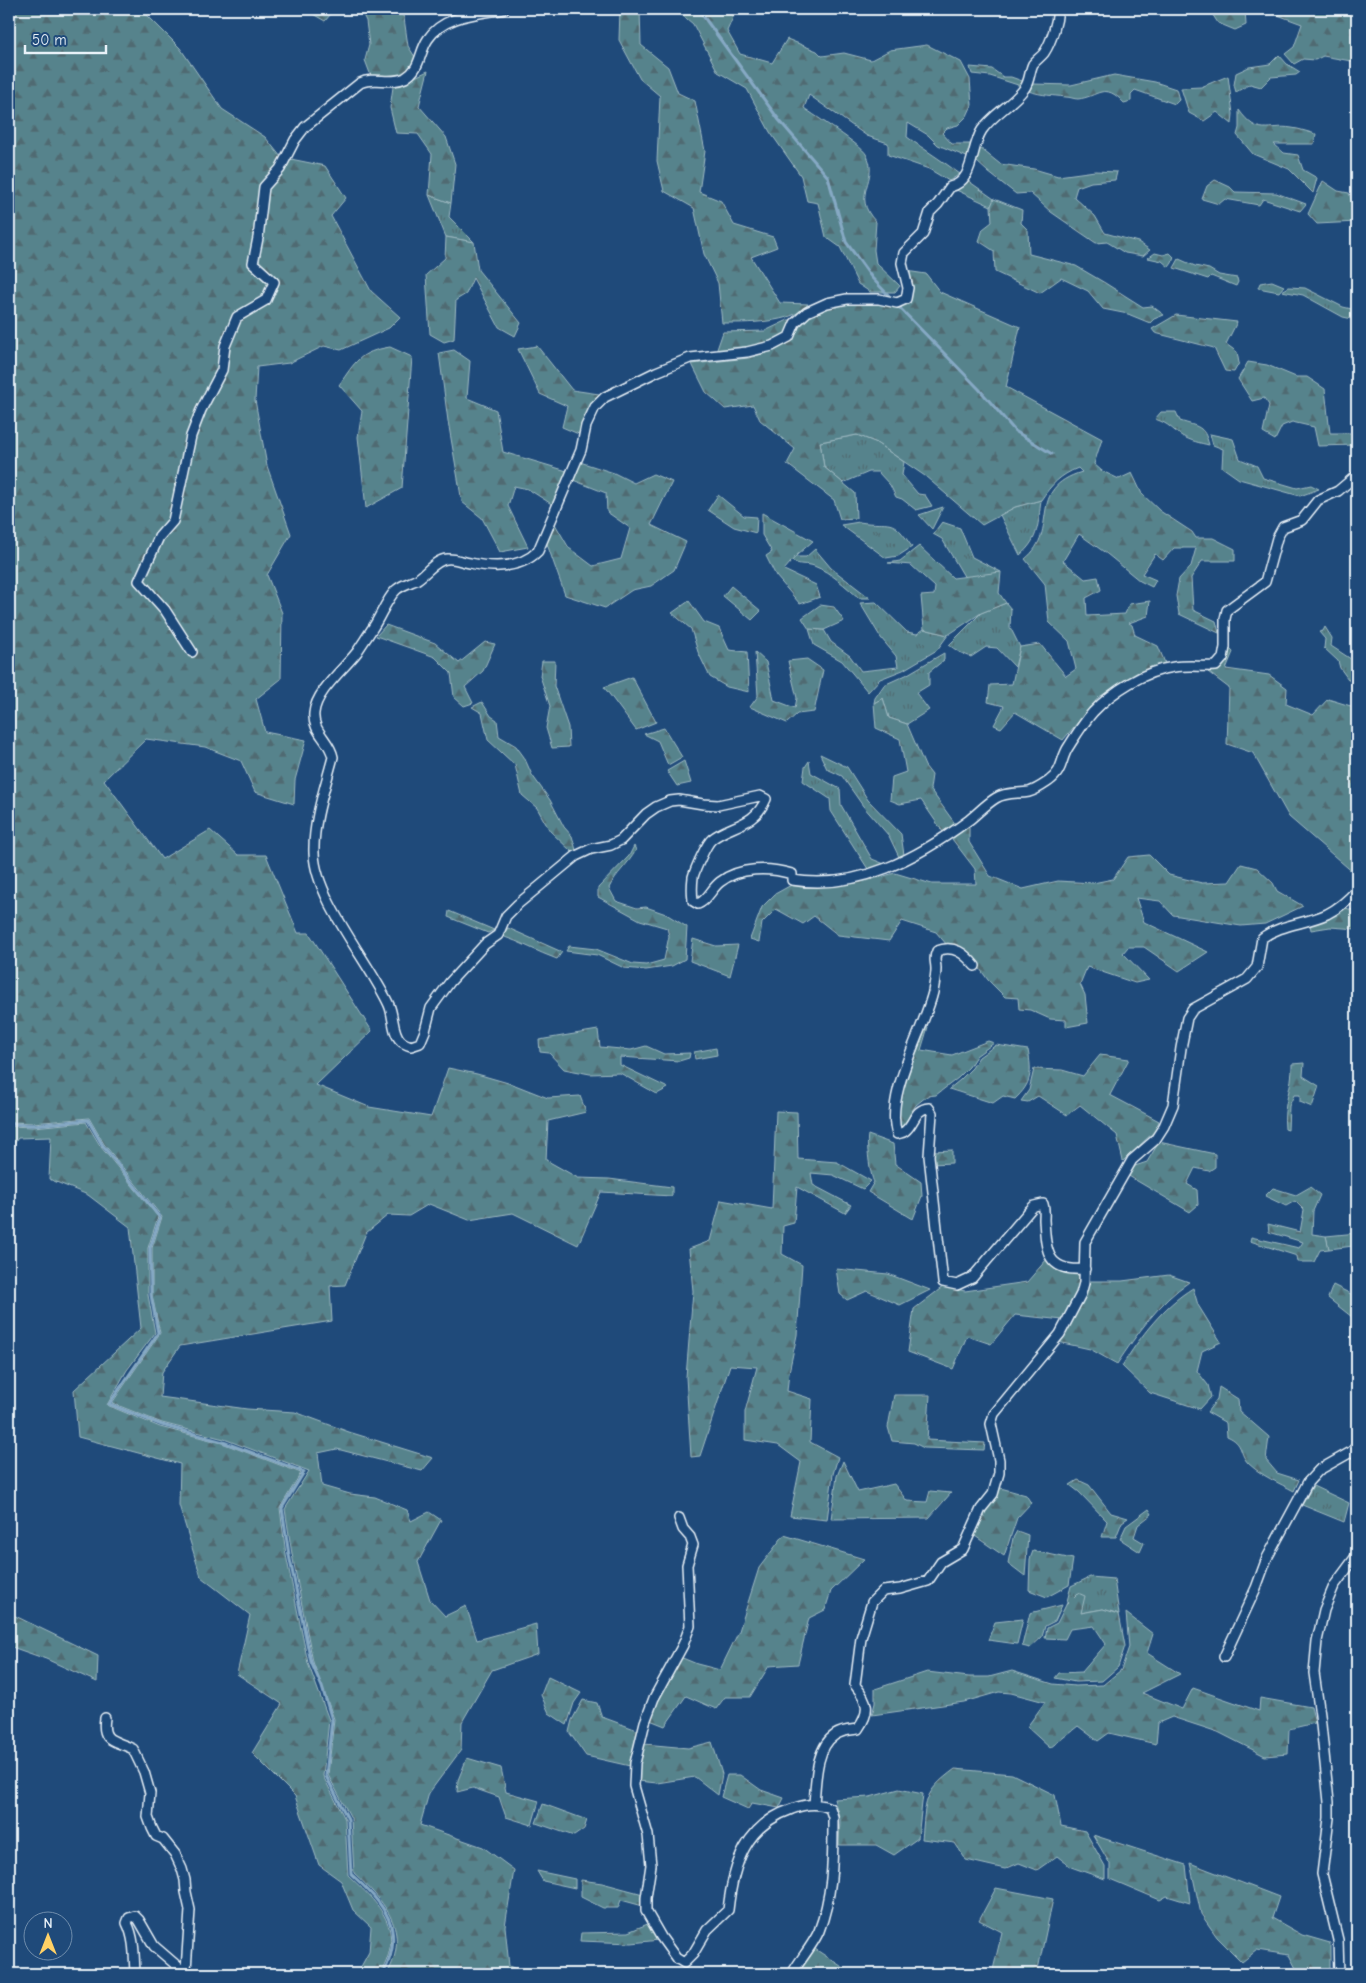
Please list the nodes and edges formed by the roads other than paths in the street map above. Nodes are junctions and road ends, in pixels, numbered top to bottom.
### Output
1 (504, 9) edge
2 (1058, 9) edge
3 (1357, 475) edge
4 (192, 652) dead end
5 (1357, 890) edge
6 (975, 966) dead end
7 (1085, 1269) junction
8 (1357, 1446) edge
9 (680, 1518) dead end
10 (1357, 1554) edge
11 (1224, 1657) dead end
12 (105, 1718) dead end
13 (814, 1804) junction
14 (135, 1974) edge
15 (792, 1974) edge
16 (1339, 1974) edge

1 - 4 street
2 - 3 street
5 - 7 street
6 - 7 street
7 - 13 street
8 - 11 street
9 - 13 street
10 - 16 street
12 - 14 street
13 - 15 street

